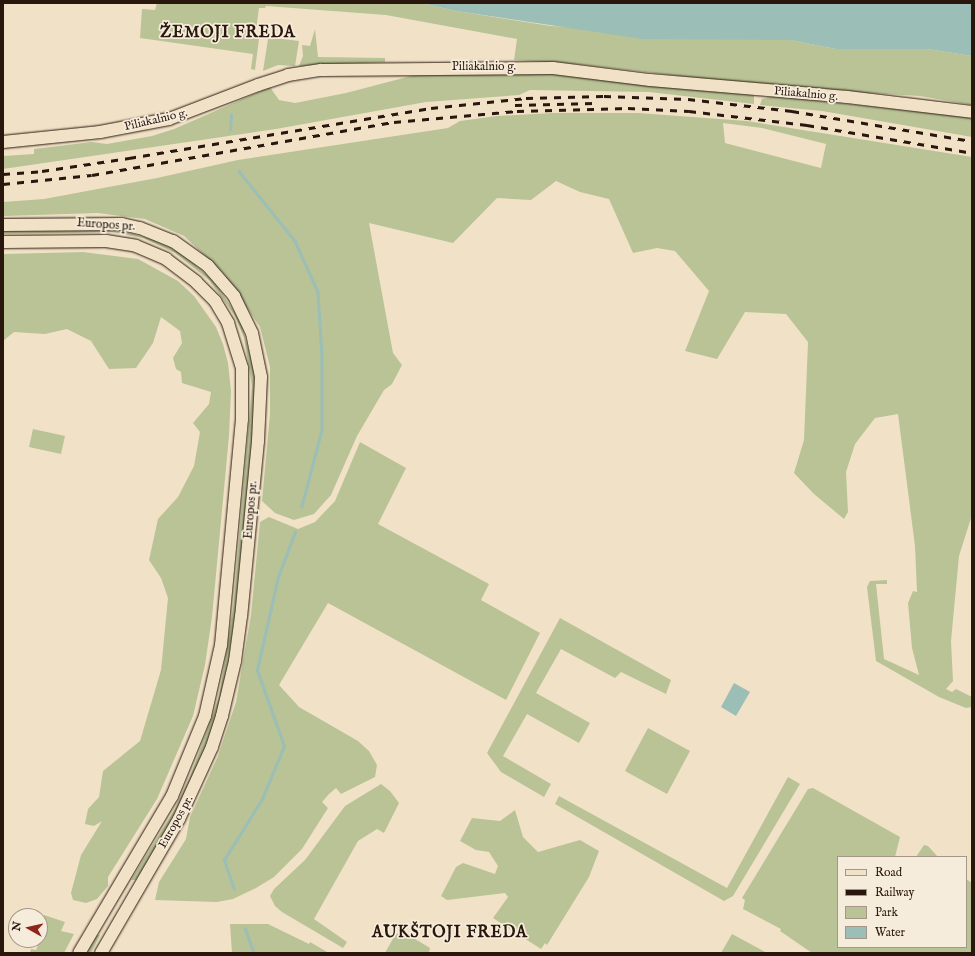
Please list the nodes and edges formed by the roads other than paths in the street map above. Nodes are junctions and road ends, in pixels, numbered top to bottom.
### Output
1 (972, 112) edge
2 (3, 142) edge
3 (3, 225) edge
4 (3, 242) edge
5 (79, 953) edge
6 (101, 953) edge

1 - 2 main road, Piliakalnio g.
3 - 6 main road, Europos pr.
4 - 5 main road, Europos pr.

